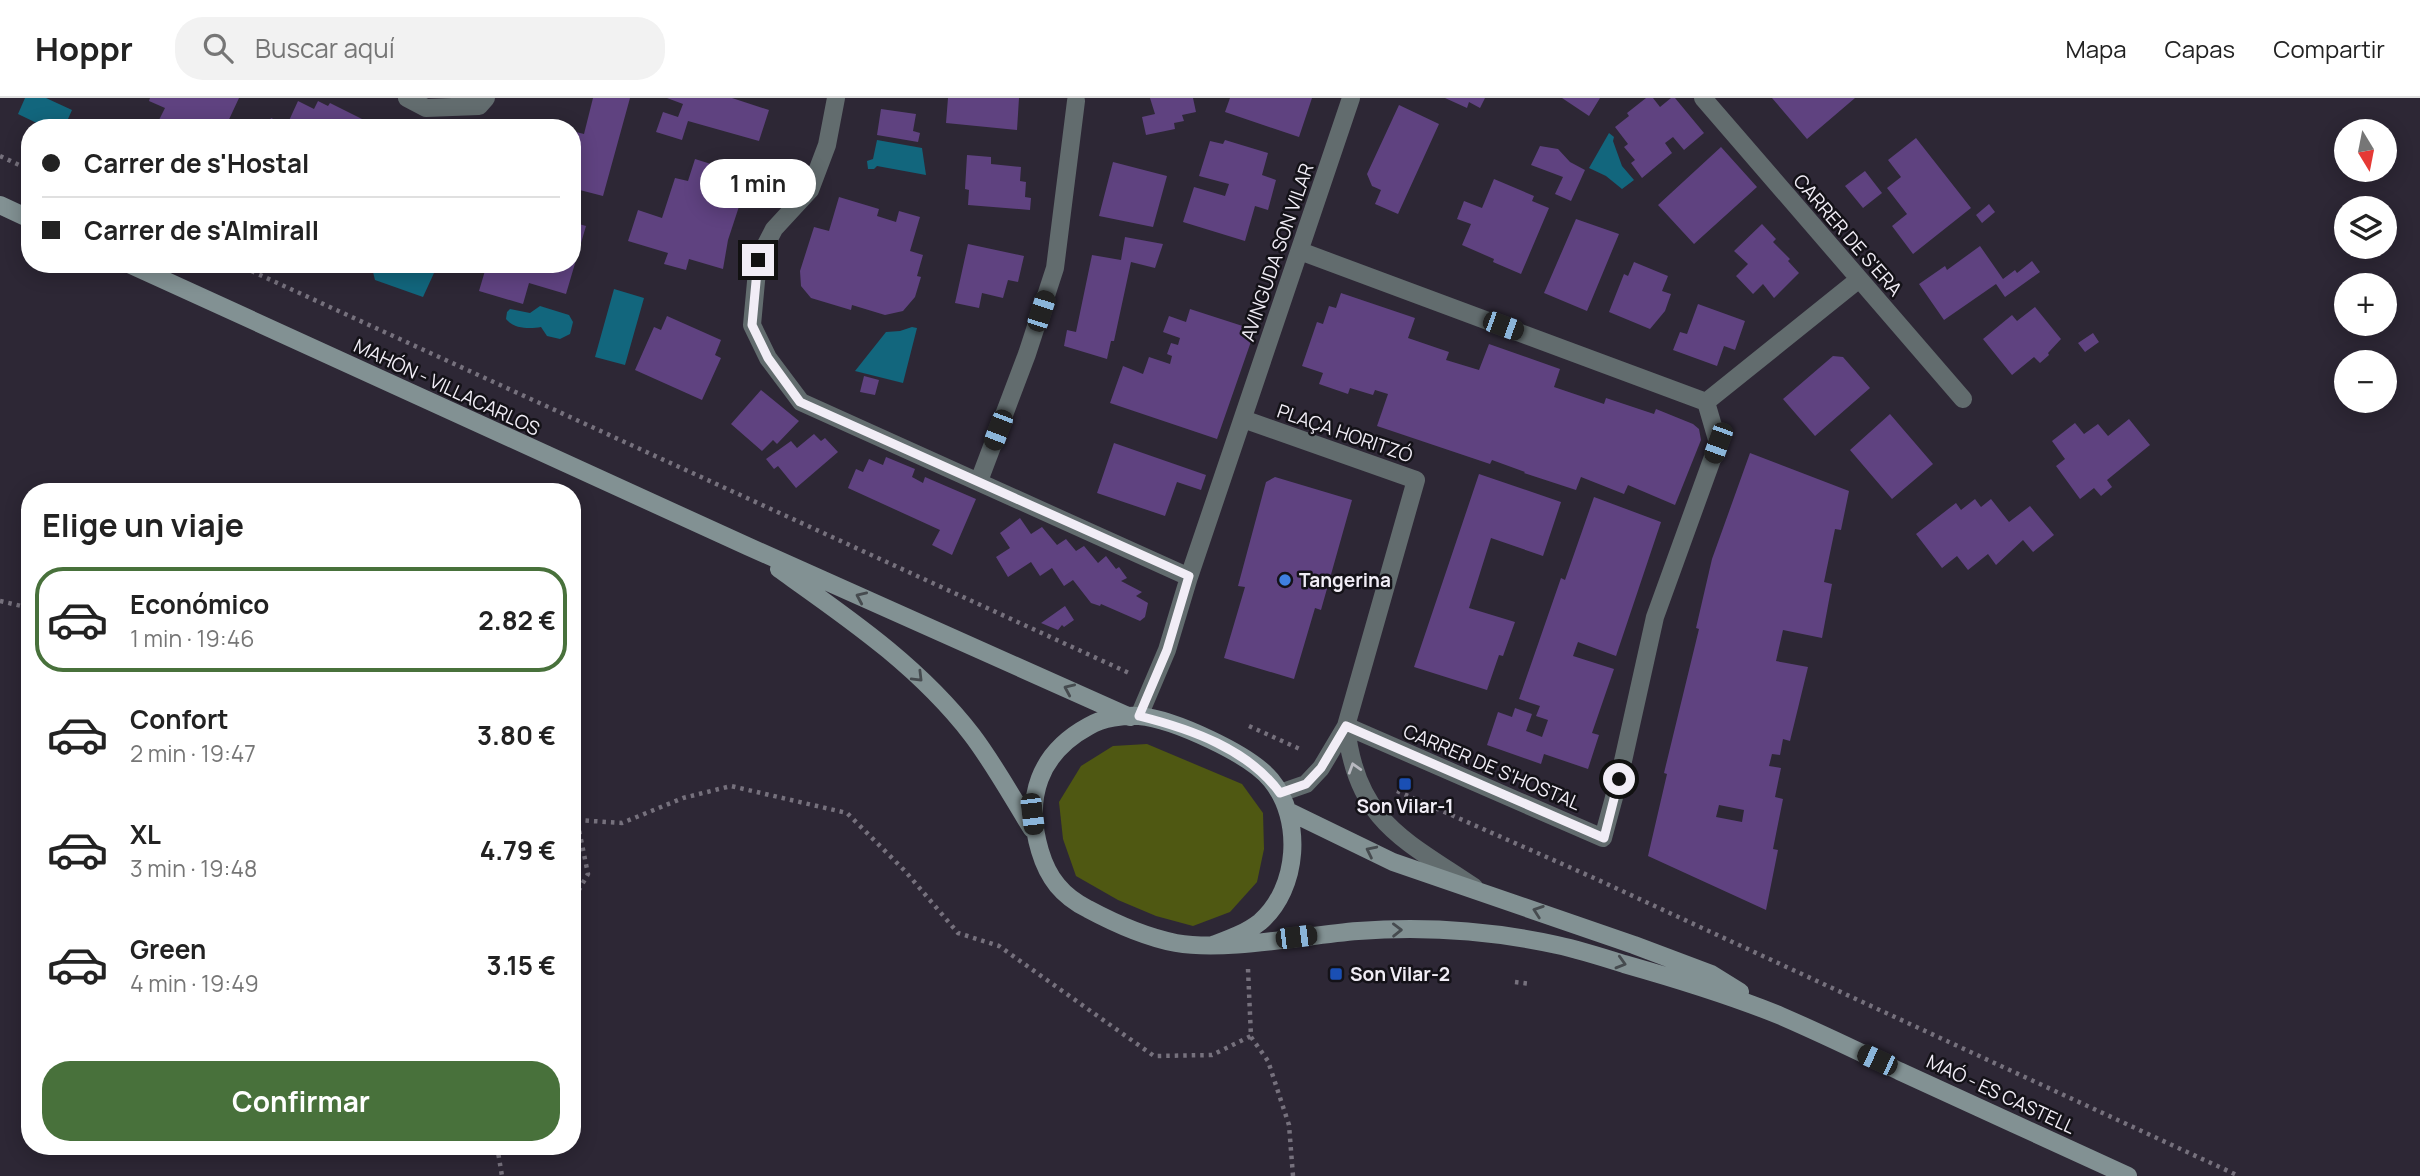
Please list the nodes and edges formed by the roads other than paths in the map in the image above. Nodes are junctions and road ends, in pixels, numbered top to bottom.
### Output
1 (407, 98) edge
2 (486, 98) edge
3 (836, 98) edge
4 (1351, 98) edge
5 (1703, 98) edge
6 (1076, 102) dead end
7 (0, 205) edge
8 (21, 215) edge
9 (1300, 251) junction
10 (149, 273) edge
11 (1858, 281) junction
12 (1963, 399) dead end
13 (1706, 402) junction
14 (1243, 419) junction
15 (979, 481) junction
16 (747, 547) junction
17 (1189, 576) junction
18 (1135, 717) junction
19 (1346, 726) junction
20 (1280, 793) junction
21 (1288, 811) junction
22 (1034, 832) junction
23 (1480, 891) junction
24 (1213, 945) junction
25 (1779, 1016) junction
26 (2128, 1176) edge

1 - 2 street
3 - 15 street
4 - 9 street, AVINGUDA SON VILAR
5 - 11 street, CARRER DE S'ERA
6 - 15 street
7 - 8 main road
9 - 13 street
9 - 14 street, AVINGUDA SON VILAR
10 - 16 main road, MAHÓN - VILLACARLOS
11 - 12 street, CARRER DE S'ERA
11 - 13 street
13 - 19 street, CARRER DE S'HOSTAL
14 - 17 street, AVINGUDA SON VILAR
14 - 19 street, PLAÇA HORITZÓ
15 - 17 street
18 -> 16 main road
16 -> 22 main road
17 - 18 street, AVINGUDA SON VILAR
18 - 20 main road
18 - 22 main road
19 - 20 street, PLAÇA HORITZÓ
23 -> 19 street
20 - 21 main road
23 -> 21 main road
21 - 24 main road
22 - 24 main road
25 -> 23 main road
24 -> 25 main road
25 - 26 main road, MAÓ - ES CASTELL

